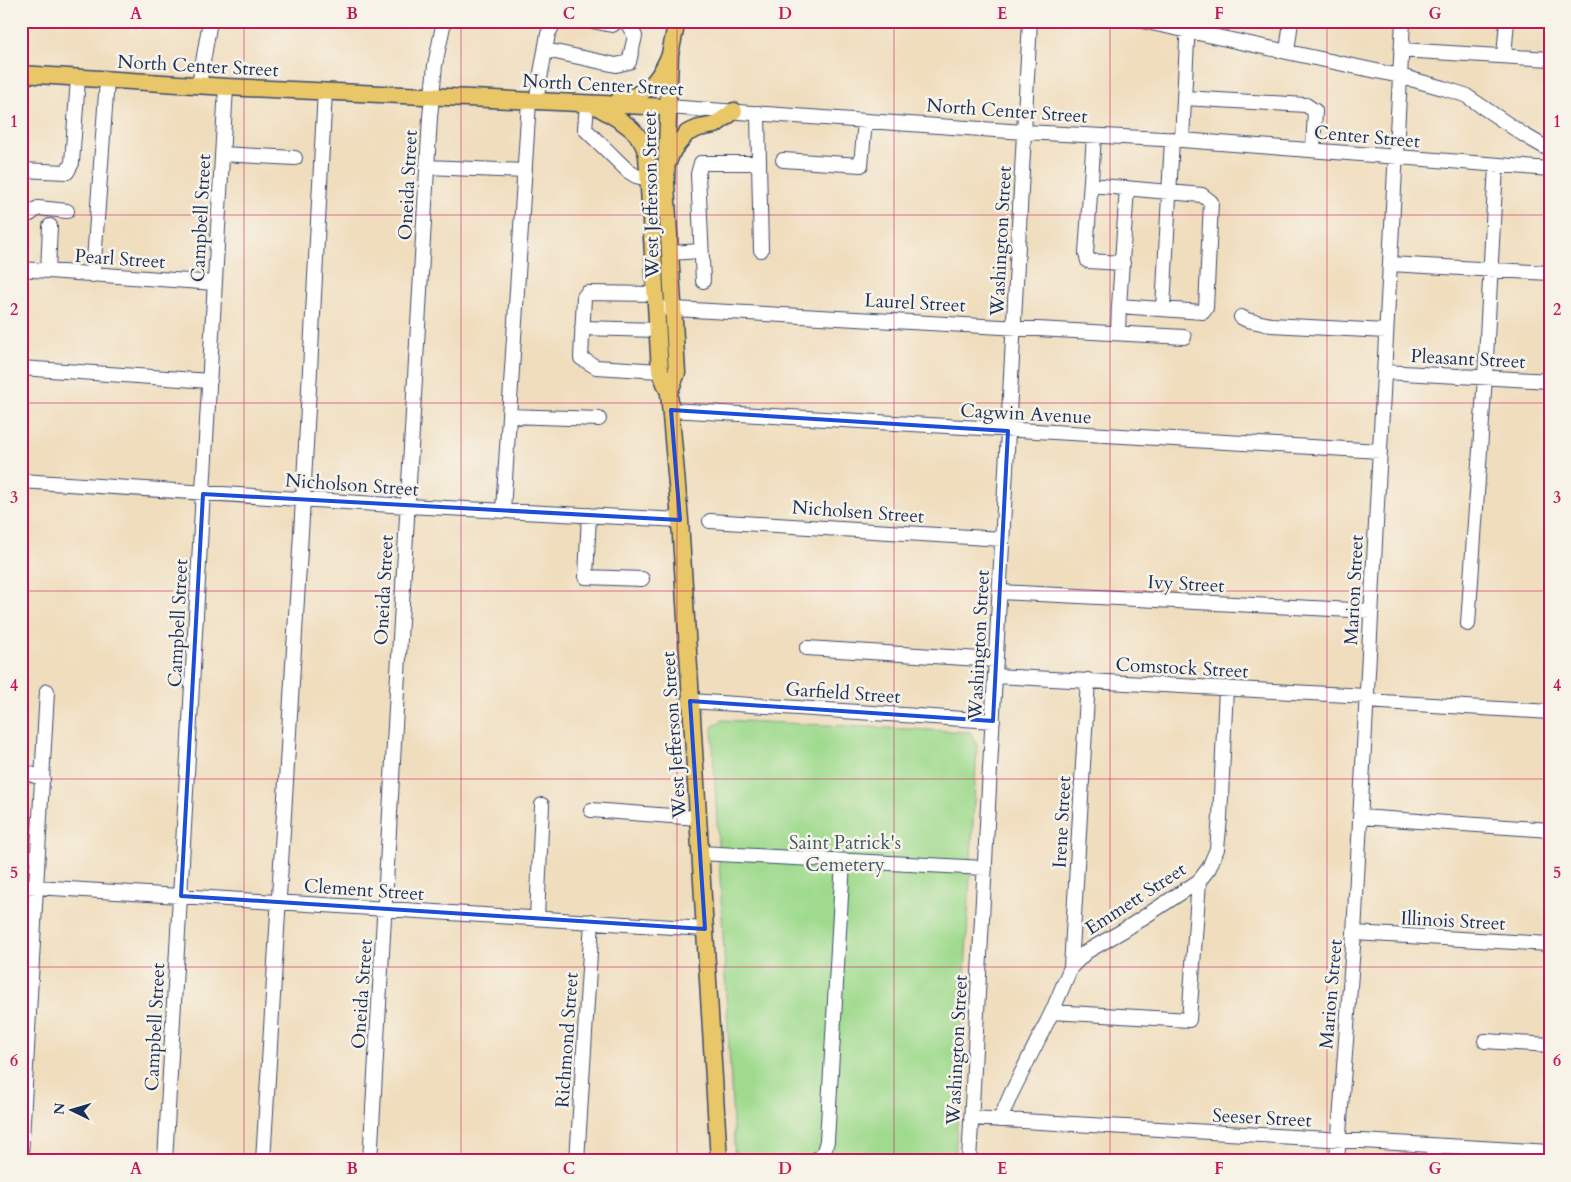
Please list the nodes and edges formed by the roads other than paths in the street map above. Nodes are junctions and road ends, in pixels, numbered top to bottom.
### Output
1 (210, 21) edge
2 (444, 21) edge
3 (555, 21) edge
4 (592, 21) edge
5 (618, 21) edge
6 (626, 21) edge
7 (677, 21) edge
8 (1030, 21) edge
9 (1142, 21) edge
10 (1291, 21) edge
11 (1403, 21) edge
12 (1506, 21) edge
13 (1188, 26) edge
14 (546, 50) junction
15 (1401, 50) junction
16 (1287, 52) junction
17 (670, 54) junction
18 (1504, 56) junction
19 (1550, 59) edge
20 (21, 62) edge
21 (27, 75) edge
22 (1400, 76) junction
23 (78, 78) junction
24 (107, 80) junction
25 (199, 85) junction
26 (226, 87) junction
27 (325, 91) junction
28 (431, 96) junction
29 (1184, 98) junction
30 (533, 101) junction
31 (591, 104) junction
32 (668, 107) junction
33 (734, 111) junction
34 (758, 113) junction
35 (865, 120) junction
36 (1024, 132) junction
37 (1094, 136) junction
38 (1177, 140) junction
39 (1313, 150) junction
40 (1550, 150) edge
41 (222, 154) junction
42 (1395, 157) junction
43 (295, 158) dead end
44 (783, 160) dead end
45 (758, 163) junction
46 (1496, 165) junction
47 (666, 166) junction
48 (427, 167) junction
49 (1550, 169) edge
50 (21, 170) edge
51 (525, 171) junction
52 (648, 179) junction
53 (1091, 185) junction
54 (1127, 188) junction
55 (1170, 192) junction
56 (67, 211) dead end
57 (21, 214) edge
58 (50, 226) dead end
59 (761, 250) dead end
60 (701, 251) junction
61 (670, 252) junction
62 (1123, 263) junction
63 (1390, 264) junction
64 (21, 269) edge
65 (1491, 269) junction
66 (48, 271) junction
67 (1550, 273) edge
68 (93, 274) junction
69 (703, 281) dead end
70 (216, 283) junction
71 (656, 301) junction
72 (1120, 306) junction
73 (674, 308) junction
74 (1163, 309) junction
75 (1241, 316) dead end
76 (1014, 326) junction
77 (582, 328) junction
78 (658, 330) junction
79 (1386, 331) junction
80 (1118, 333) junction
81 (1184, 337) dead end
82 (21, 368) edge
83 (660, 371) junction
84 (1384, 372) junction
85 (1485, 378) junction
86 (210, 381) junction
87 (1550, 381) edge
88 (670, 402) junction
89 (509, 416) junction
90 (599, 419) dead end
91 (1008, 431) junction
92 (1380, 451) junction
93 (21, 481) edge
94 (203, 494) junction
95 (303, 500) junction
96 (407, 506) junction
97 (503, 511) junction
98 (589, 515) junction
99 (680, 520) junction
100 (710, 521) dead end
101 (1002, 539) junction
102 (642, 580) dead end
103 (1000, 592) junction
104 (1371, 611) junction
105 (1468, 624) dead end
106 (807, 648) dead end
107 (996, 660) junction
108 (995, 676) junction
109 (1088, 680) junction
110 (1226, 688) junction
111 (48, 691) dead end
112 (1366, 699) junction
113 (690, 701) junction
114 (1550, 712) edge
115 (993, 721) junction
116 (21, 770) edge
117 (43, 779) junction
118 (542, 805) dead end
119 (591, 810) dead end
120 (698, 818) junction
121 (1360, 818) junction
122 (1550, 830) edge
123 (700, 853) junction
124 (843, 861) junction
125 (985, 868) junction
126 (1199, 881) junction
127 (21, 886) edge
128 (37, 887) junction
129 (181, 896) junction
130 (278, 902) junction
131 (385, 909) junction
132 (537, 918) junction
133 (592, 922) junction
134 (705, 928) junction
135 (1354, 933) junction
136 (1550, 944) edge
137 (1071, 967) junction
138 (1052, 1012) junction
139 (1485, 1041) dead end
140 (1550, 1046) edge
141 (972, 1118) junction
142 (1000, 1120) junction
143 (1338, 1140) junction
144 (1434, 1146) junction
145 (1550, 1152) edge
146 (21, 1156) edge
147 (165, 1161) edge
148 (264, 1161) edge
149 (370, 1161) edge
150 (577, 1161) edge
151 (719, 1161) edge
152 (814, 1161) edge
153 (969, 1161) edge
154 (1337, 1161) edge
155 (1434, 1161) edge

1 - 25 street
2 - 28 street, Oneida Street
3 - 14 street
4 - 5 street
6 - 14 street
7 - 17 main road, West Jefferson Street
8 - 36 street, Washington Street
9 - 13 street
10 - 16 street
11 - 15 street, Marion Street
12 - 18 street
13 - 16 street
13 - 29 street
14 - 30 street
15 - 18 street
15 - 22 street, Marion Street
16 - 22 street
17 - 31 main road
17 - 32 main road, West Jefferson Street
18 - 19 street
20 - 21 main road
21 - 23 main road, North Center Street
22 - 40 street
22 - 42 street, Marion Street
23 - 24 main road, North Center Street
23 - 50 street
24 - 25 main road, North Center Street
24 - 68 street
25 - 26 main road, North Center Street
26 - 27 main road, North Center Street
26 - 41 street, Campbell Street
27 - 28 main road, North Center Street
27 - 95 street
28 - 30 main road, North Center Street
28 - 48 street, Oneida Street
29 - 38 street
29 - 39 street
30 - 31 main road, North Center Street
30 - 51 street
31 - 32 main road, North Center Street
31 - 52 main road
31 - 52 street
32 - 33 street, North Center Street
32 - 47 main road, West Jefferson Street
33 - 34 street, North Center Street
33 - 47 main road
34 - 35 street, North Center Street
34 - 45 street
35 - 36 street, North Center Street
35 - 44 street
36 - 37 street, North Center Street
36 - 76 street, Washington Street
37 - 38 street, North Center Street
37 - 53 street
38 - 39 street, Center Street
38 - 55 street
39 - 42 street, Center Street
41 - 43 street
41 - 70 street, Campbell Street
42 - 46 street, Center Street
42 - 63 street, Marion Street
45 - 59 street
45 - 60 street
46 - 49 street, Center Street
46 - 65 street
47 - 61 main road, West Jefferson Street
48 - 51 street
48 - 96 street, Oneida Street
51 - 89 street
52 - 71 main road
53 - 54 street
53 - 62 street
54 - 55 street
54 - 62 street
55 - 74 street
55 - 74 street
56 - 57 street
58 - 66 street
60 - 61 street
60 - 69 street
61 - 73 main road, West Jefferson Street
62 - 72 street
63 - 65 street
63 - 79 street, Marion Street
64 - 66 street, Pearl Street
65 - 67 street
65 - 85 street
66 - 68 street, Pearl Street
68 - 70 street, Pearl Street
70 - 86 street, Campbell Street
71 - 73 street
71 - 77 street
71 - 78 main road
72 - 74 street
72 - 80 street
73 - 76 street, Laurel Street
73 - 88 main road, West Jefferson Street
75 - 79 street
76 - 80 street, Laurel Street
76 - 91 street, Washington Street
77 - 78 street
77 - 83 street
78 - 83 main road
79 - 84 street, Marion Street
80 - 81 street, Laurel Street
82 - 86 street
83 - 88 main road
84 - 85 street, Pleasant Street
84 - 92 street, Marion Street
85 - 87 street, Pleasant Street
85 - 105 street
86 - 94 street, Campbell Street
88 - 91 street, Cagwin Avenue
88 - 99 main road, West Jefferson Street
89 - 90 street
89 - 97 street
91 - 92 street, Cagwin Avenue
91 - 101 street, Washington Street
92 - 104 street, Marion Street
93 - 94 street, Nicholson Street
94 - 95 street, Nicholson Street
94 - 129 street, Campbell Street
95 - 96 street, Nicholson Street
95 - 130 street
96 - 97 street, Nicholson Street
96 - 131 street, Oneida Street
97 - 98 street, Nicholson Street
98 - 99 street, Nicholson Street
98 - 102 street
99 - 113 main road, West Jefferson Street
100 - 101 street, Nicholsen Street
101 - 103 street, Washington Street
103 - 104 street, Ivy Street
103 - 107 street, Washington Street
104 - 112 street, Marion Street
106 - 107 street
107 - 108 street, Washington Street
108 - 109 street, Comstock Street
108 - 115 street, Washington Street
109 - 110 street, Comstock Street
109 - 137 street, Irene Street
110 - 112 street, Comstock Street
110 - 126 street, Emmett Street
111 - 117 street
112 - 114 street, Comstock Street
112 - 121 street, Marion Street
113 - 115 street, Garfield Street
113 - 120 main road, West Jefferson Street
115 - 125 street, Washington Street
116 - 117 street
117 - 128 street
118 - 132 street
119 - 120 street
120 - 123 main road, West Jefferson Street
121 - 122 street
121 - 135 street, Marion Street
123 - 124 street
123 - 134 main road, West Jefferson Street
124 - 125 street
124 - 152 street
125 - 141 street, Washington Street
126 - 137 street, Emmett Street
126 - 138 street
127 - 128 street, Clement Street
128 - 129 street, Clement Street
128 - 146 street
129 - 130 street, Clement Street
129 - 147 street, Campbell Street
130 - 131 street, Clement Street
130 - 148 street
131 - 132 street, Clement Street
131 - 149 street, Oneida Street
132 - 133 street, Clement Street
133 - 134 street, Clement Street
133 - 150 street, Richmond Street
134 - 151 main road, West Jefferson Street
135 - 136 street, Illinois Street
135 - 143 street, Marion Street
137 - 138 street, Emmett Street
138 - 142 street, Emmett Street
139 - 140 street
141 - 142 street, Seeser Street
141 - 153 street, Washington Street
142 - 143 street, Seeser Street
143 - 144 street, Seeser Street
143 - 154 street, Marion Street
144 - 145 street, Seeser Street
144 - 155 street

